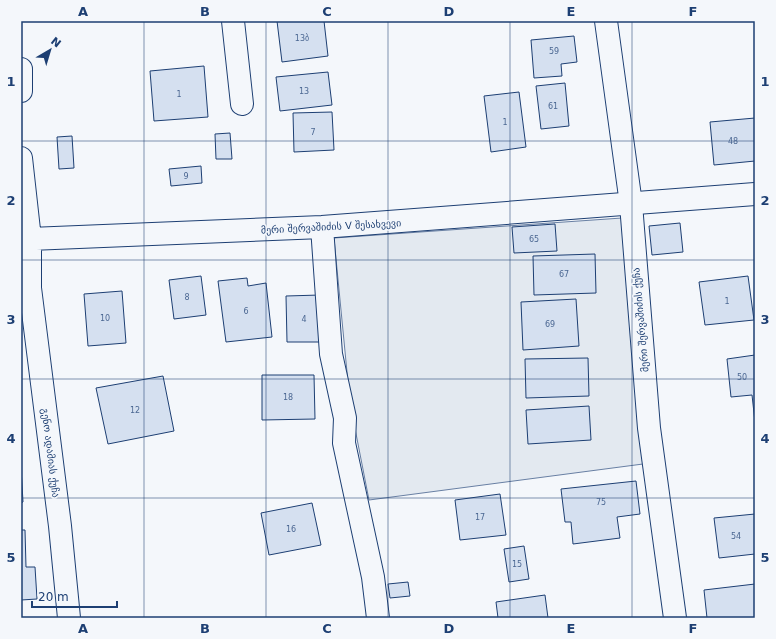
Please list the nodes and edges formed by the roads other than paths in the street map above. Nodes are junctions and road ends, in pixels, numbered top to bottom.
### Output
1 (233, 21) edge
2 (606, 21) edge
3 (21, 69) edge
4 (21, 92) edge
5 (242, 104) dead end
6 (21, 158) edge
7 (755, 194) edge
8 (631, 204) junction
9 (322, 228) junction
10 (30, 239) junction
11 (26, 288) edge
12 (69, 618) edge
13 (378, 618) edge
14 (675, 618) edge

1 - 5 street
2 - 8 street, მერი შერვაშიძის ქუჩა
3 - 4 street
6 - 10 street, გენო ადამიას ქუჩა
7 - 8 street, მერი შერვაშიძის V შესახვევი
8 - 9 street, მერი შერვაშიძის V შესახვევი
8 - 14 street, მერი შერვაშიძის ქუჩა
9 - 10 street, მერი შერვაშიძის V შესახვევი
9 - 13 street
10 - 11 street, გენო ადამიას ქუჩა
11 - 12 street, გენო ადამიას ქუჩა

